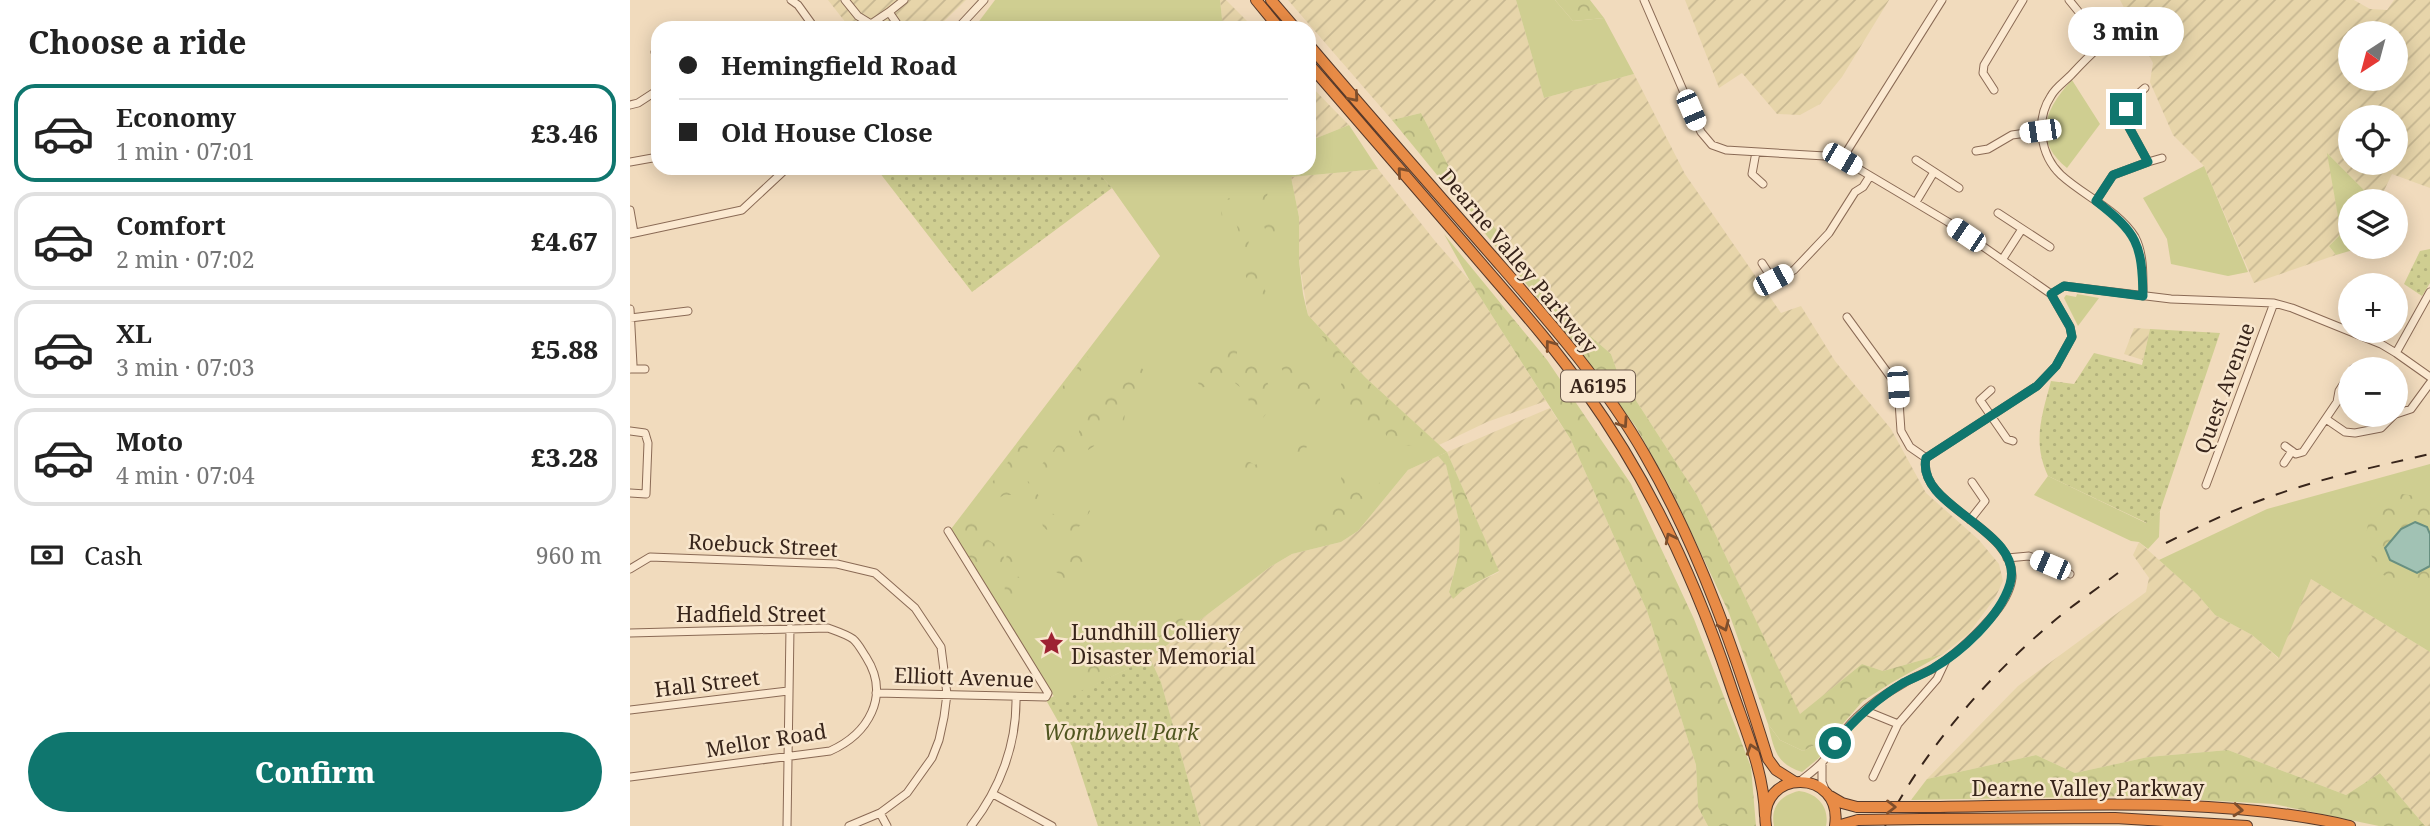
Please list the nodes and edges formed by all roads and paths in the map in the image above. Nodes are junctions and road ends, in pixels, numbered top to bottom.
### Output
1 (791, 0) edge
2 (845, 0) edge
3 (904, 0) edge
4 (984, 0) edge
5 (1256, 0) edge
6 (1271, 0) edge
7 (1644, 0) edge
8 (1942, 0) edge
9 (2069, 0) edge
10 (2018, 1) edge
11 (2078, 11) dead end
12 (888, 12) junction
13 (810, 21) edge
14 (866, 21) edge
15 (875, 21) edge
16 (895, 21) edge
17 (964, 21) edge
18 (1273, 21) edge
19 (1289, 21) edge
20 (2127, 28) dead end
21 (1316, 53) edge
22 (1316, 72) edge
23 (2145, 88) dead end
24 (1993, 90) dead end
25 (651, 95) edge
26 (630, 105) edge
27 (2125, 120) junction
28 (2113, 122) dead end
29 (2040, 131) junction
30 (1976, 151) dead end
31 (1756, 152) junction
32 (651, 158) edge
33 (2162, 158) dead end
34 (1842, 159) junction
35 (1916, 160) dead end
36 (630, 162) edge
37 (2148, 162) junction
38 (1934, 172) junction
39 (780, 175) edge
40 (1870, 176) junction
41 (1763, 184) dead end
42 (1959, 188) dead end
43 (2096, 201) junction
44 (1916, 202) junction
45 (630, 210) edge
46 (1998, 213) dead end
47 (2022, 229) junction
48 (632, 233) edge
49 (2050, 247) dead end
50 (2002, 260) junction
51 (1762, 263) dead end
52 (2430, 292) edge
53 (2051, 294) junction
54 (2143, 296) junction
55 (2274, 303) junction
56 (630, 309) edge
57 (688, 312) dead end
58 (1847, 317) dead end
59 (631, 318) edge
60 (2396, 352) junction
61 (631, 369) edge
62 (645, 369) dead end
63 (2430, 377) edge
64 (2430, 383) edge
65 (1991, 390) dead end
66 (2338, 400) edge
67 (2408, 410) edge
68 (1991, 415) junction
69 (2326, 419) junction
70 (2382, 427) edge
71 (630, 431) edge
72 (2013, 441) dead end
73 (2284, 446) dead end
74 (2292, 452) junction
75 (1926, 458) junction
76 (2284, 463) dead end
77 (1972, 482) dead end
78 (2206, 485) dead end
79 (630, 493) edge
80 (1969, 520) junction
81 (948, 531) dead end
82 (2007, 558) junction
83 (630, 569) edge
84 (2070, 574) dead end
85 (790, 628) junction
86 (630, 633) edge
87 (1947, 660) junction
88 (788, 691) junction
89 (876, 693) junction
90 (947, 694) junction
91 (1016, 697) junction
92 (630, 710) edge
93 (1866, 710) junction
94 (1898, 724) junction
95 (788, 757) junction
96 (1822, 763) junction
97 (630, 777) edge
98 (1872, 777) dead end
99 (1797, 782) junction
100 (1827, 793) junction
101 (993, 794) junction
102 (880, 813) junction
103 (1765, 821) edge
104 (787, 826) edge
105 (849, 826) edge
106 (887, 826) edge
107 (971, 826) edge
108 (1052, 826) edge
109 (1836, 826) edge
110 (2247, 826) edge
111 (2350, 826) edge

1 - 13 street
2 - 14 street
3 - 12 street
4 - 17 street
5 - 18 highway
6 - 19 highway
7 - 31 street
8 - 34 street
9 - 11 street
10 - 24 street
12 - 15 street
12 - 16 street
20 - 29 street
21 -> 99 highway, Dearne Valley Parkway / A6195
103 -> 22 highway, Dearne Valley Parkway / A6195
23 - 27 street
25 - 26 street
27 - 28 street
27 - 37 street
29 - 30 street
29 - 43 street
31 - 34 street
31 - 41 street
32 - 36 street
33 - 37 street
34 - 40 street
35 - 38 street
37 - 43 street
38 - 42 street
38 - 44 street
39 - 48 street
40 - 44 street
40 - 51 street
43 - 54 street
44 - 50 street
45 - 48 street
46 - 47 street
47 - 49 street
47 - 50 street
50 - 53 street
52 - 60 street
53 - 54 street
53 - 68 street
54 - 55 street
55 - 60 street
55 - 78 street, Quest Avenue
56 - 59 street
57 - 59 street
58 - 75 street
59 - 61 street
60 - 63 street
61 - 62 street
64 - 67 street
65 - 68 street
66 - 69 street
68 - 72 street
68 - 75 street
69 - 70 street
69 - 74 street
71 - 79 street
73 - 74 street
74 - 76 street
75 - 80 street
77 - 80 street
80 - 82 street
81 - 91 street, Elliott Avenue
82 - 84 street
82 - 87 street
83 - 90 street, Roebuck Street
85 - 86 street, Hadfield Street
85 - 88 street
85 - 89 street, Hadfield Street
87 - 93 street
87 - 94 street
88 - 92 street, Hall Street
88 - 95 street
89 - 90 street, Elliott Avenue
89 - 95 street, Mellor Road
90 - 91 street, Elliott Avenue
90 - 102 street, Roebuck Street
91 - 101 street
93 - 94 street
93 - 96 street
94 - 98 street
95 - 97 street, Mellor Road
95 - 104 street
96 - 99 street
96 - 100 street
99 - 100 highway, A6195
99 - 103 highway, A6195
100 - 109 highway
100 -> 111 highway, Dearne Valley Parkway / A6195, bridge
101 - 107 street
101 - 108 street
102 - 105 street, Roebuck Street
102 - 106 street
109 - 110 highway, Dearne Valley Parkway, bridge

